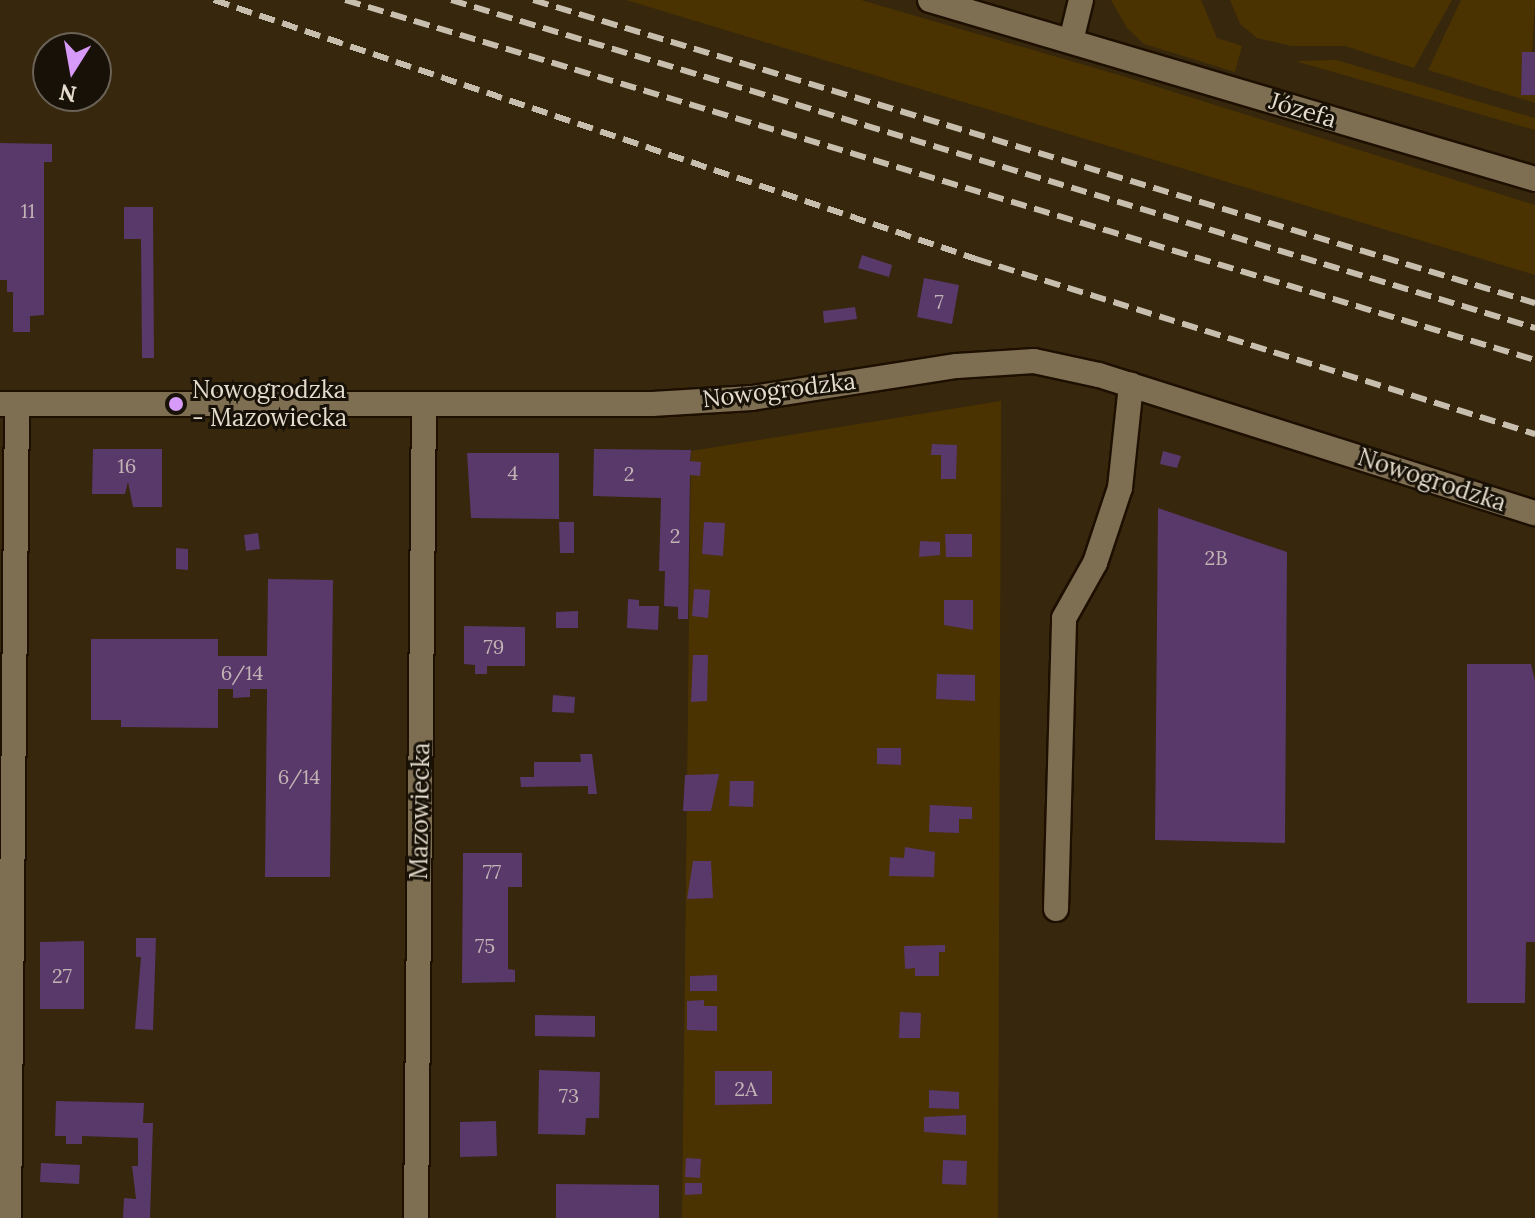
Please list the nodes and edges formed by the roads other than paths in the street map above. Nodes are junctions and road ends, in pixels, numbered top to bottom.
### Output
1 (930, 0) edge
2 (1081, 0) edge
3 (1071, 41) junction
4 (1535, 179) edge
5 (1131, 385) junction
6 (8, 404) edge
7 (424, 404) junction
8 (1535, 513) edge
9 (1056, 909) dead end
10 (9, 1218) edge
11 (416, 1218) edge

1 - 3 street, Józefa
2 - 3 street
3 - 4 street, Józefa
5 - 7 street, Nowogrodzka
5 - 8 street, Nowogrodzka
5 - 9 street
6 - 7 street, Nowogrodzka
6 - 10 street
7 - 11 street, Mazowiecka

